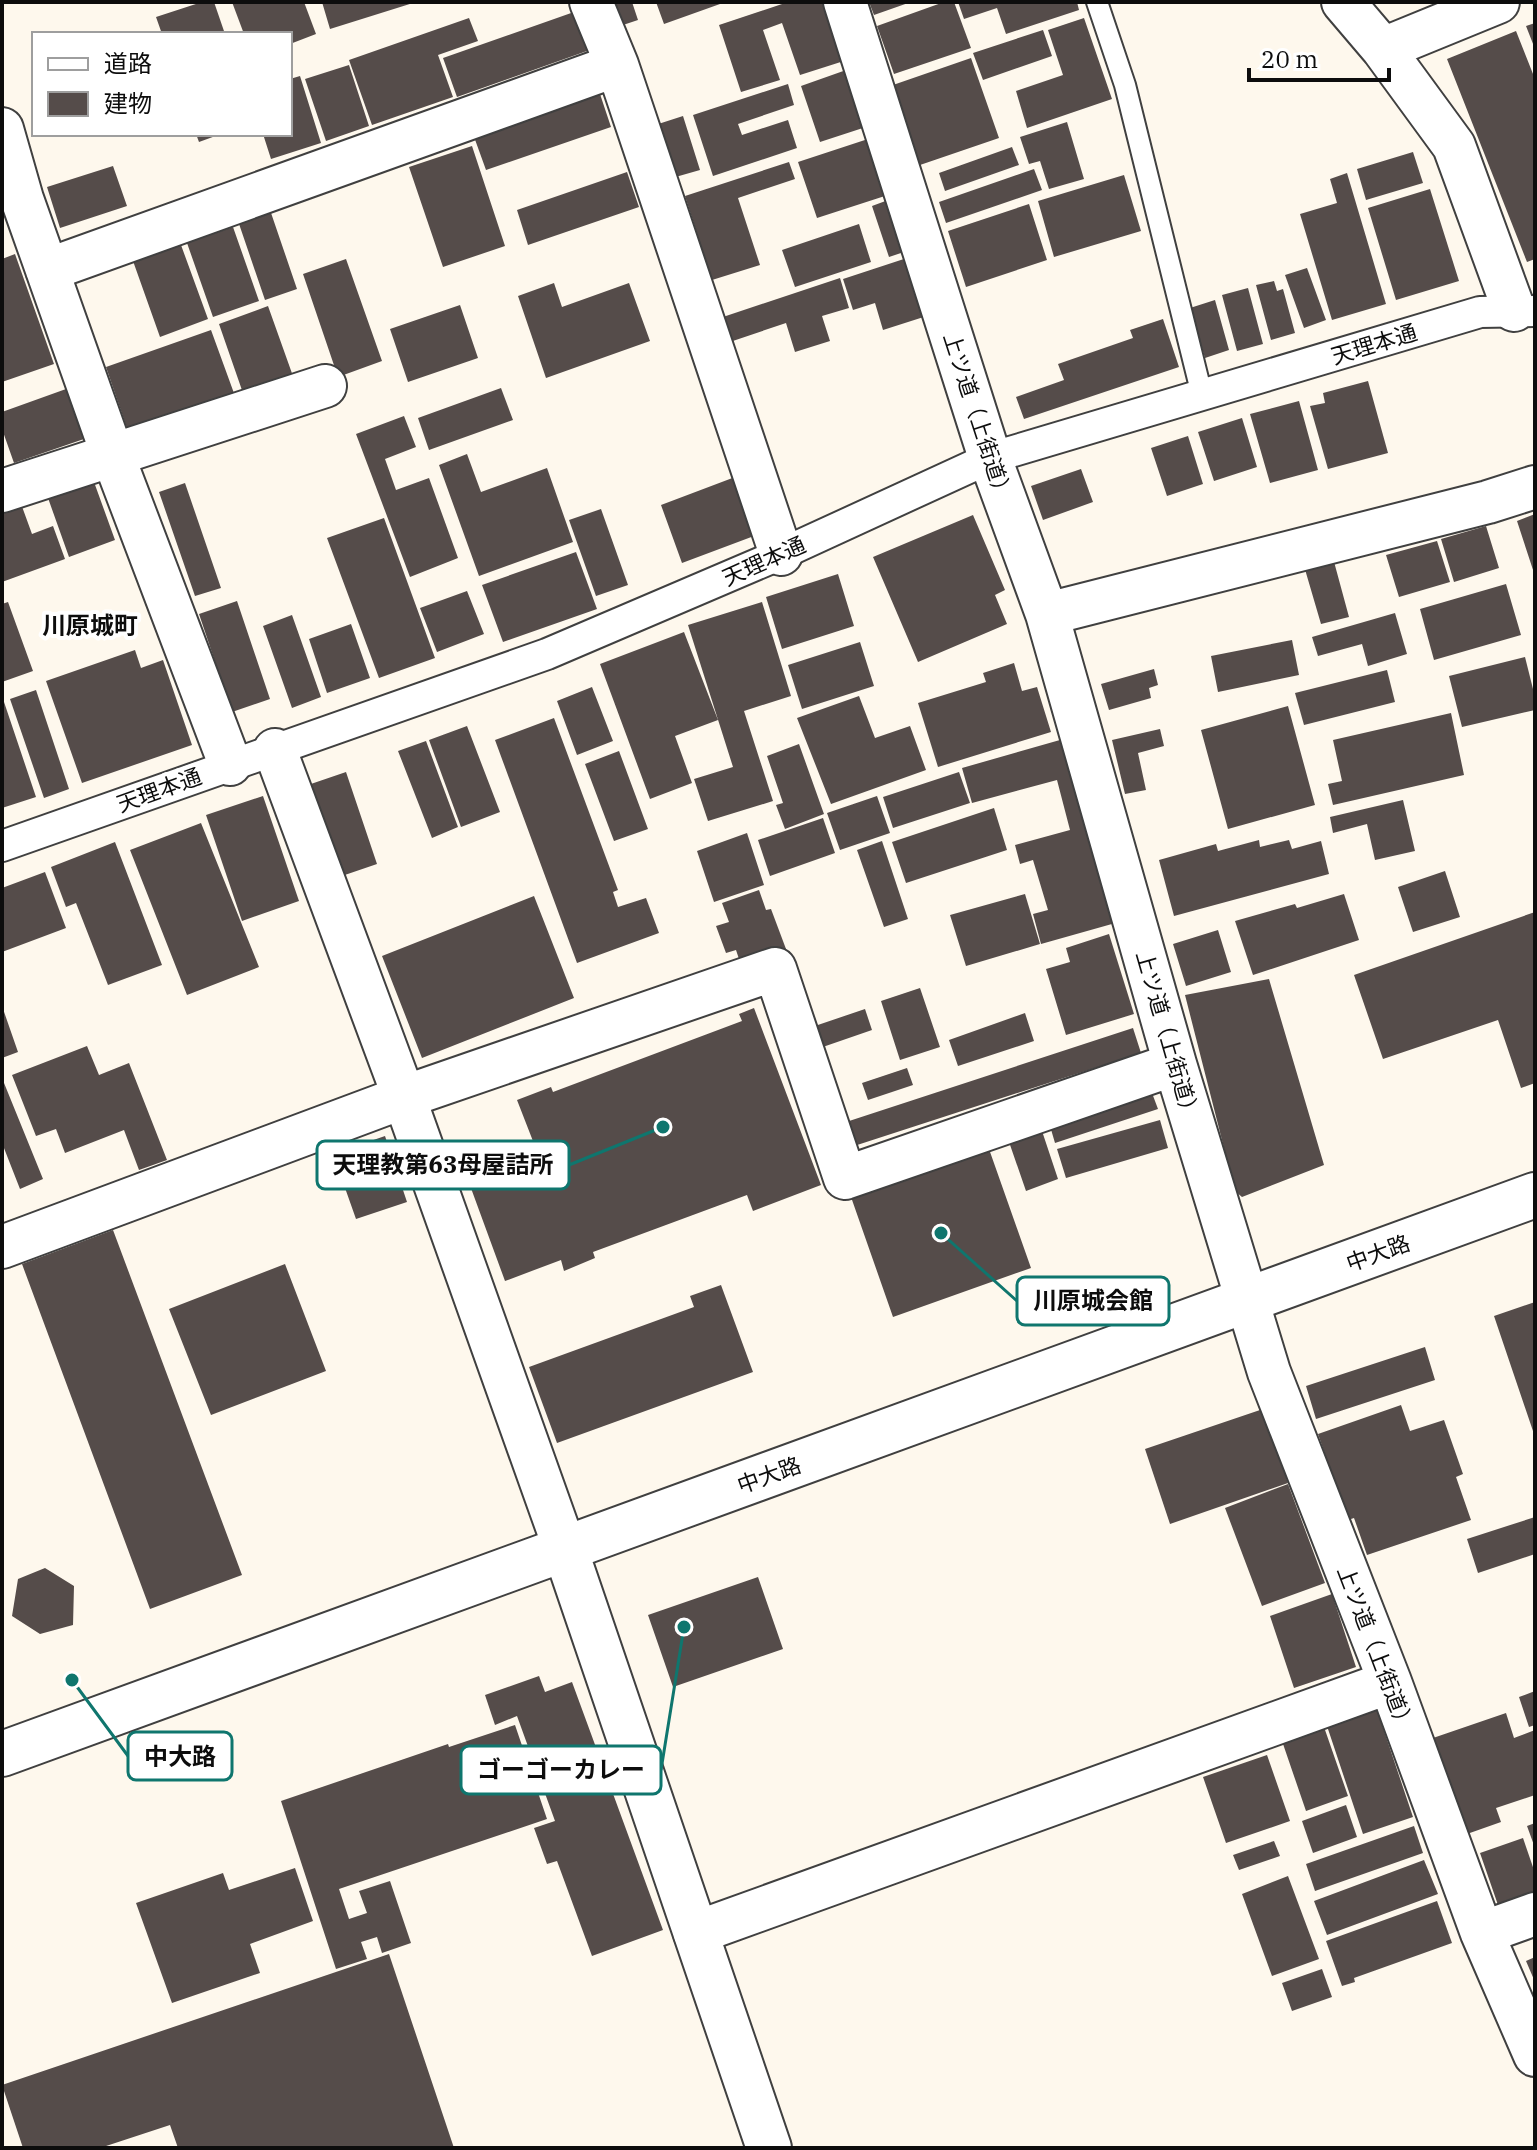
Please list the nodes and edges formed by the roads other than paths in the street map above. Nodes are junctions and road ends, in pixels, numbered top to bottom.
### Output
1 (591, 2) edge
2 (845, 2) edge
3 (1097, 2) edge
4 (1343, 2) edge
5 (1488, 4) edge
6 (1383, 49) junction
7 (617, 65) junction
8 (2, 129) edge
9 (12, 202) edge
10 (47, 270) junction
11 (1524, 310) edge
12 (325, 386) dead end
13 (1202, 395) junction
14 (113, 456) junction
15 (990, 458) junction
16 (1535, 487) edge
17 (2, 491) edge
18 (781, 554) junction
19 (1047, 614) junction
20 (275, 750) junction
21 (230, 764) junction
22 (2, 846) edge
23 (1175, 1064) junction
24 (404, 1097) junction
25 (1535, 1195) edge
26 (2, 1247) edge
27 (1247, 1301) junction
28 (565, 1549) junction
29 (1390, 1682) junction
30 (2, 1754) edge
31 (1535, 1914) edge
32 (695, 1933) junction
33 (1482, 1933) junction
34 (1535, 2055) edge
35 (769, 2148) edge

1 - 7 street
2 - 15 street, 上ツ道（上街道）
3 - 13 lane
4 - 6 street
5 - 6 street
6 - 11 street
7 - 10 street
7 - 18 street
8 - 9 street
9 - 10 street
10 - 14 street
11 - 13 street, 天理本通
12 - 14 street
13 - 15 street, 天理本通
14 - 17 street
14 - 21 street
15 - 18 street, 天理本通
15 - 19 street, 上ツ道（上街道）
16 - 19 street
18 - 20 street, 天理本通
19 - 23 street, 上ツ道（上街道）
20 - 21 street, 天理本通
20 - 24 street
21 - 22 street, 天理本通
23 - 24 street
23 - 27 street, 上ツ道（上街道）
24 - 26 street
24 - 28 street
25 - 27 street, 中大路
27 - 28 street, 中大路
27 - 29 street, 上ツ道（上街道）
28 - 30 street, 中大路
28 - 32 street
29 - 32 street
29 - 33 street, 上ツ道（上街道）
31 - 33 street
32 - 35 street
33 - 34 street, 上ツ道（上街道）

